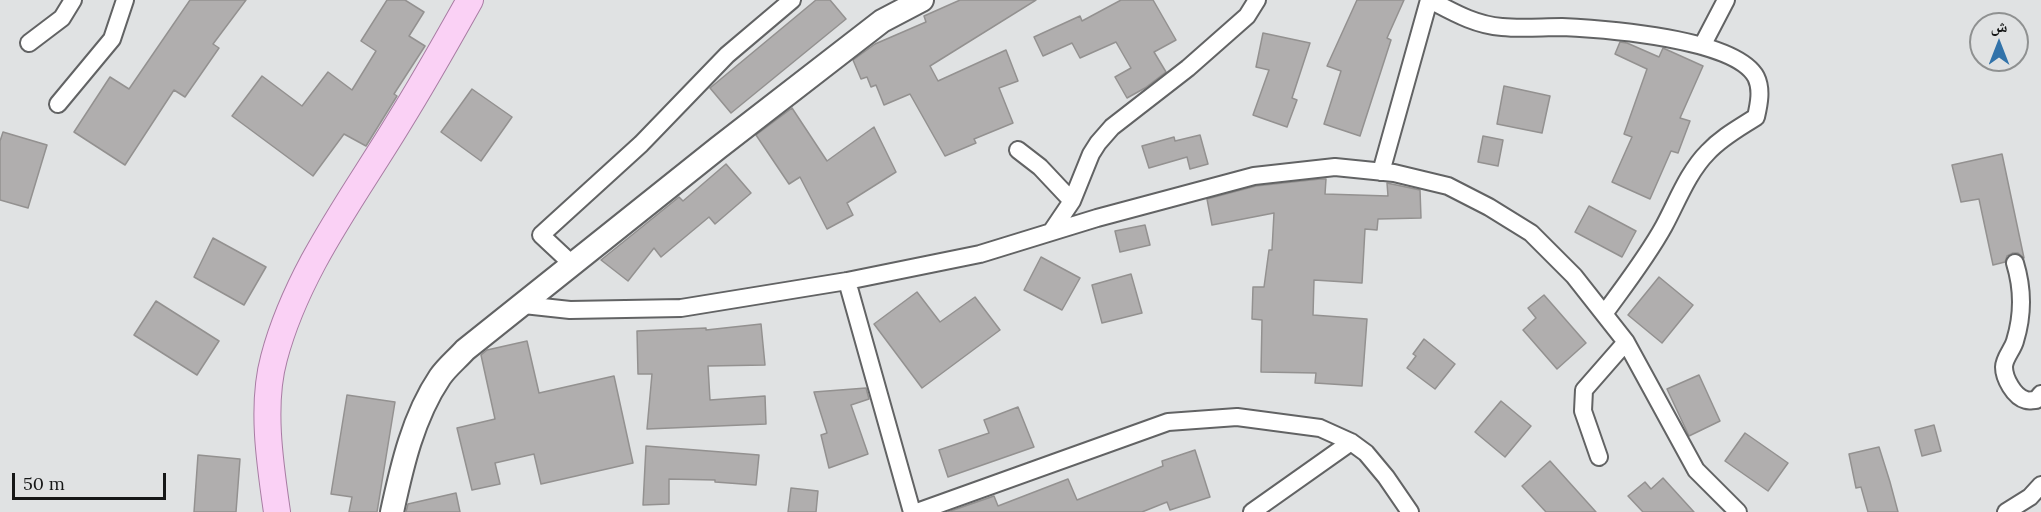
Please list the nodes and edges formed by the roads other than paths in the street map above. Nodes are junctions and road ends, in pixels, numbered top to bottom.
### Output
1 (73, 0) edge
2 (125, 0) edge
3 (470, 0) edge
4 (792, 0) edge
5 (922, 0) edge
6 (1257, 0) edge
7 (1429, 0) edge
8 (1726, 0) edge
9 (29, 43) dead end
10 (1702, 46) junction
11 (58, 104) dead end
12 (1018, 150) dead end
13 (1381, 172) junction
14 (1072, 201) junction
15 (1051, 232) junction
16 (2015, 263) dead end
17 (572, 264) junction
18 (847, 281) junction
19 (524, 305) junction
20 (1604, 314) junction
21 (1626, 342) junction
22 (2041, 394) edge
23 (1351, 442) junction
24 (1599, 457) dead end
25 (2041, 485) edge
26 (277, 512) edge
27 (392, 512) edge
28 (912, 512) edge
29 (917, 512) edge
30 (1252, 512) edge
31 (1410, 512) edge
32 (1738, 512) edge
33 (2006, 512) edge

1 - 9 street
2 - 11 street
3 - 26 main road
4 - 17 street
5 - 17 street
6 - 14 street
7 - 10 street
7 - 13 street
8 - 10 street
10 - 20 street
12 - 14 street
13 - 15 street
13 - 20 street
14 - 15 street
15 - 18 street
16 - 22 street
17 - 19 street
18 - 19 street
18 - 28 street
19 - 27 street
20 - 21 street
21 - 24 street
21 - 32 street
23 - 29 street
23 - 30 street
23 - 31 street
25 - 33 street

